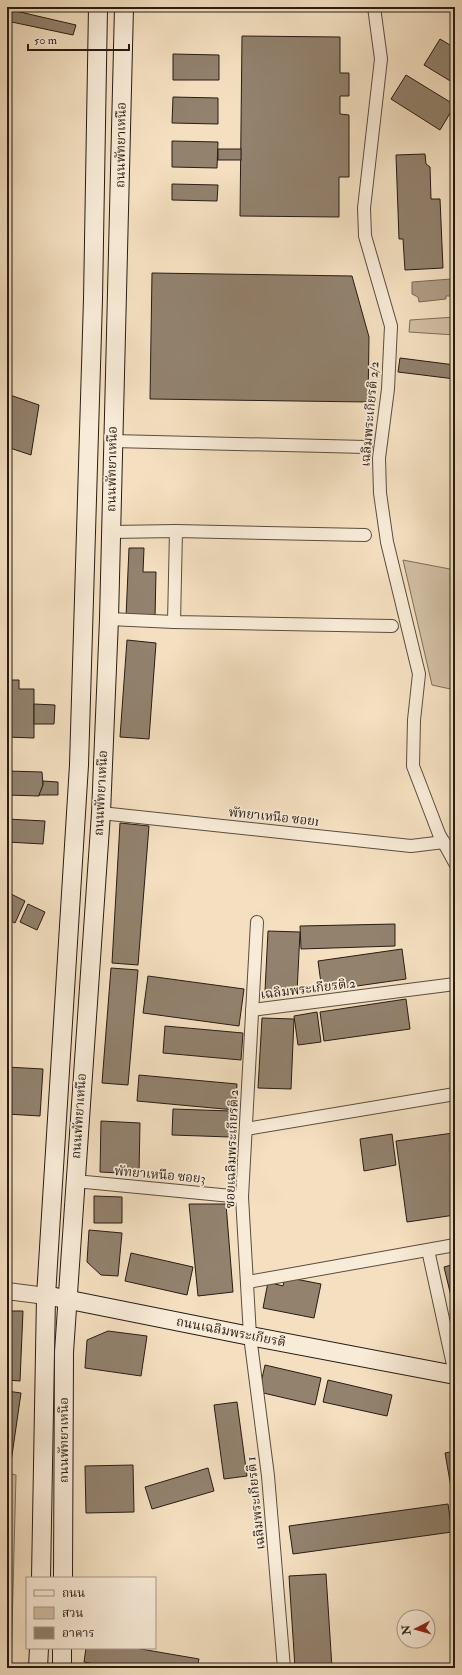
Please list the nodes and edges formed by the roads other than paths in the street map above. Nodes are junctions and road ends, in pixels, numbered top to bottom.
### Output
1 (98, 7) edge
2 (124, 7) edge
3 (374, 7) edge
4 (113, 441) junction
5 (366, 447) dead end
6 (176, 531) junction
7 (111, 532) junction
8 (365, 535) dead end
9 (109, 619) junction
10 (174, 622) junction
11 (392, 626) dead end
12 (101, 813) junction
13 (444, 842) junction
14 (455, 863) edge
15 (257, 922) dead end
16 (455, 984) edge
17 (252, 1010) junction
18 (455, 1094) edge
19 (246, 1129) junction
20 (75, 1181) junction
21 (242, 1197) junction
22 (455, 1245) edge
23 (428, 1250) junction
24 (248, 1282) junction
25 (7, 1291) edge
26 (46, 1296) junction
27 (66, 1298) junction
28 (250, 1336) junction
29 (455, 1374) edge
30 (41, 1577) edge
31 (63, 1577) edge
32 (39, 1649) edge
33 (62, 1649) edge
34 (38, 1668) edge
35 (62, 1668) edge
36 (284, 1668) edge

1 - 26 main road, ถนนพัทยาเหนือ
2 - 4 main road, ถนนพัทยาเหนือ
3 - 13 street, เฉลิมพระเกียรติ 2/2
4 - 5 street
4 - 7 main road, ถนนพัทยาเหนือ
6 - 7 street
6 - 8 street
6 - 10 street
7 - 9 main road, ถนนพัทยาเหนือ
9 - 10 street
9 - 12 main road, ถนนพัทยาเหนือ
10 - 11 street
12 - 13 street, พัทยาเหนือ ซอย1
12 - 20 main road, ถนนพัทยาเหนือ
13 - 14 street, เฉลิมพระเกียรติ 2/2
15 - 17 street, เฉลิมพระเกียรติ 2
16 - 17 street, เฉลิมพระเกียรติ 2
17 - 19 street, ซอยเฉลิมพระเกียรติ 2
18 - 19 street
19 - 21 street, ซอยเฉลิมพระเกียรติ 2
20 - 21 street, พัทยาเหนือ ซอย3
20 - 27 main road, ถนนพัทยาเหนือ
21 - 24 street, ซอยเฉลิมพระเกียรติ 2
22 - 23 street
23 - 24 street
23 - 29 street
24 - 28 street, ซอยเฉลิมพระเกียรติ 2
25 - 26 street, ถนนเฉลิมพระเกียรติ
26 - 27 main road, ถนนเฉลิมพระเกียรติ
26 - 30 main road, ถนนพัทยาเหนือ
27 - 28 main road, ถนนเฉลิมพระเกียรติ
27 - 31 main road, ถนนพัทยาเหนือ
28 - 29 main road, ถนนเฉลิมพระเกียรติ
28 - 36 street, เฉลิมพระเกียรติ 1
32 - 34 main road
33 - 35 main road

